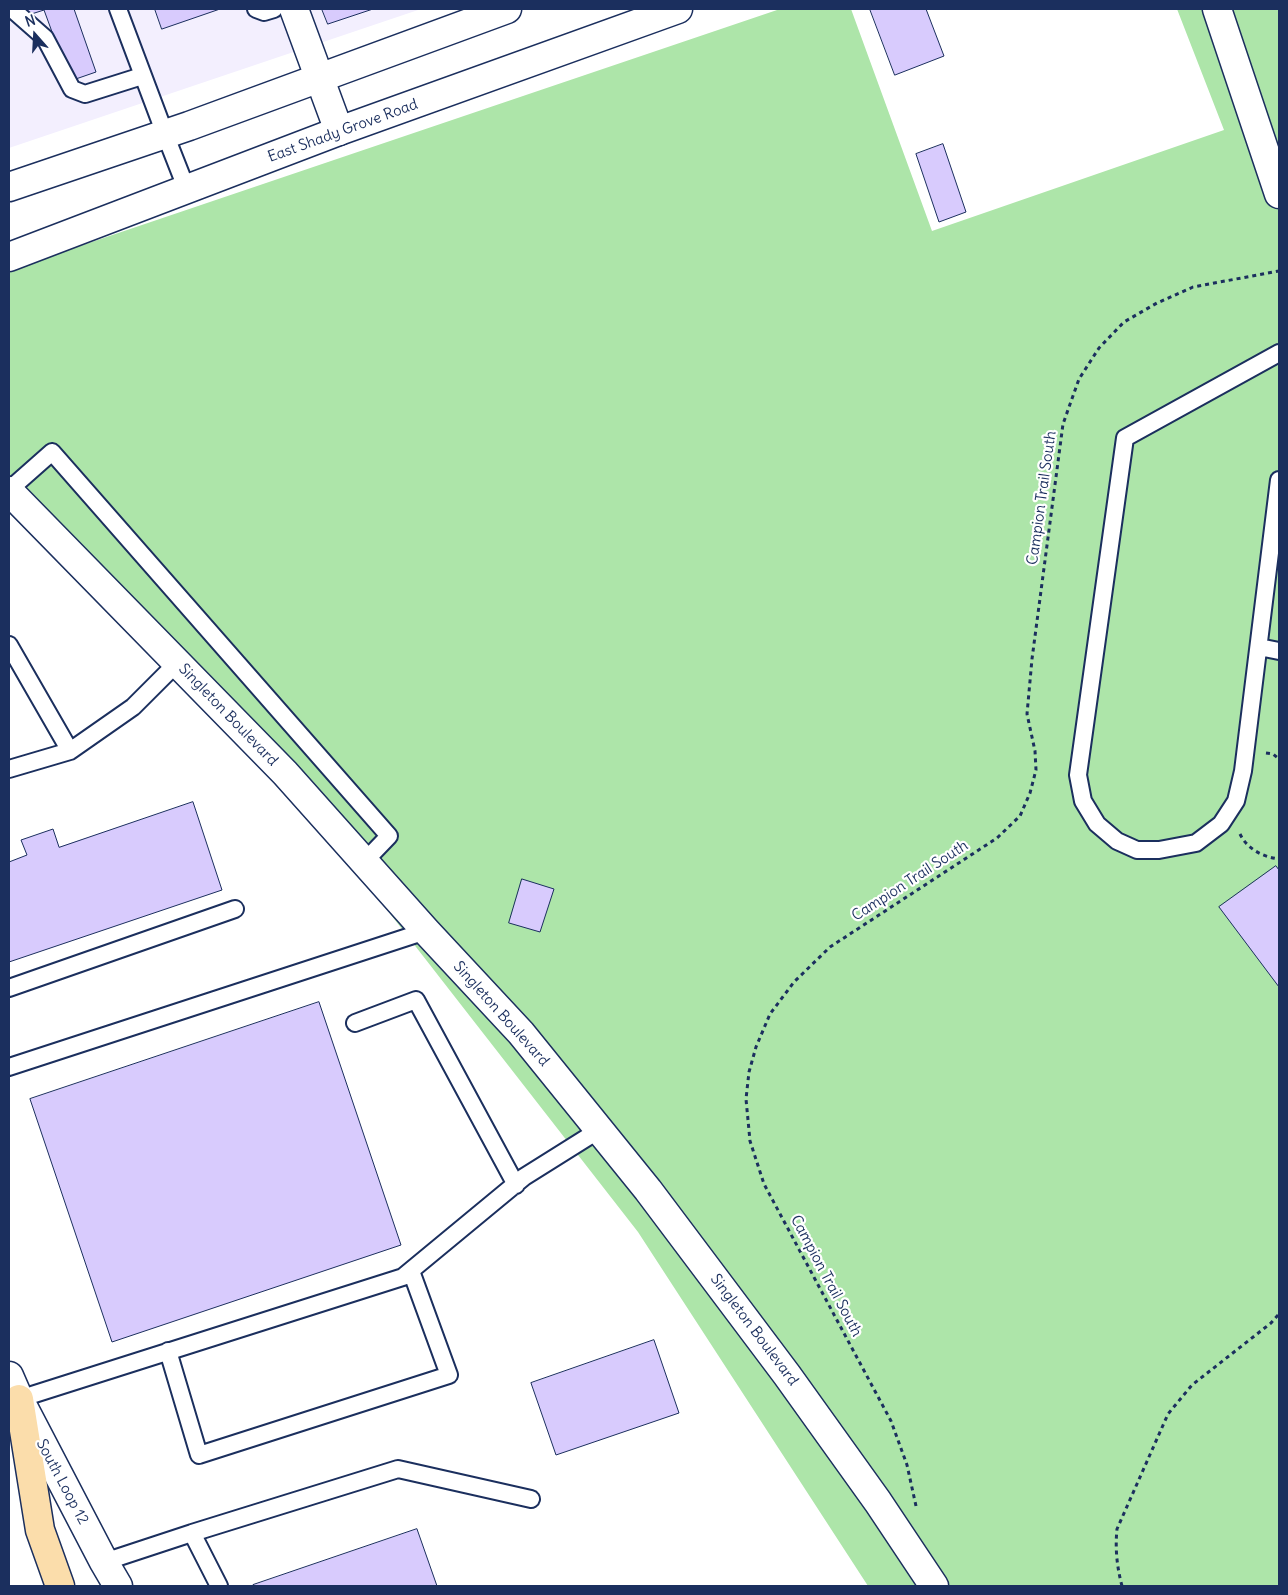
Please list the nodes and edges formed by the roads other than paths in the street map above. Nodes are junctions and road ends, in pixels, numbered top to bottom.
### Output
1 (12, 9) edge
2 (118, 9) edge
3 (256, 9) edge
4 (274, 9) edge
5 (294, 9) edge
6 (507, 9) edge
7 (678, 9) edge
8 (1217, 9) edge
9 (142, 76) junction
10 (319, 78) junction
11 (339, 131) junction
12 (165, 134) junction
13 (9, 187) edge
14 (187, 190) junction
15 (1279, 194) edge
16 (9, 257) edge
17 (1279, 353) edge
18 (1279, 480) edge
19 (9, 490) edge
20 (9, 645) edge
21 (1259, 647) junction
22 (1279, 651) edge
23 (177, 663) junction
24 (70, 751) junction
25 (9, 769) edge
26 (364, 862) junction
27 (235, 909) dead end
28 (426, 931) junction
29 (9, 988) edge
30 (355, 1023) dead end
31 (9, 1067) edge
32 (600, 1130) junction
33 (516, 1185) junction
34 (410, 1271) junction
35 (168, 1351) junction
36 (14, 1388) edge
37 (531, 1499) dead end
38 (192, 1533) junction
39 (104, 1562) junction
40 (60, 1586) edge
41 (118, 1586) edge
42 (219, 1586) edge
43 (934, 1586) edge

1 - 9 lane
2 - 9 lane
3 - 4 lane
5 - 10 street
6 - 10 street
7 - 11 street, East Shady Grove Road
8 - 15 street
9 - 12 lane
10 - 11 street
10 - 12 street
11 - 14 street, East Shady Grove Road
12 - 13 street
12 - 14 lane
14 - 16 street, East Shady Grove Road
17 - 21 lane
18 - 21 lane
19 - 23 street, Singleton Boulevard
19 - 26 lane
20 - 24 lane
21 - 22 lane
23 - 24 lane
23 - 26 street, Singleton Boulevard
24 - 25 lane
26 - 28 street, Singleton Boulevard
27 - 29 lane
28 - 31 lane
28 - 32 street, Singleton Boulevard
30 - 33 lane
32 - 33 lane
32 - 43 street, Singleton Boulevard
33 - 34 lane
34 - 35 lane
34 - 35 lane
35 - 36 lane
36 - 39 street, South Loop 12
36 - 40 highway
37 - 38 lane
38 - 39 lane
38 - 42 lane
39 - 41 street, South Loop 12

